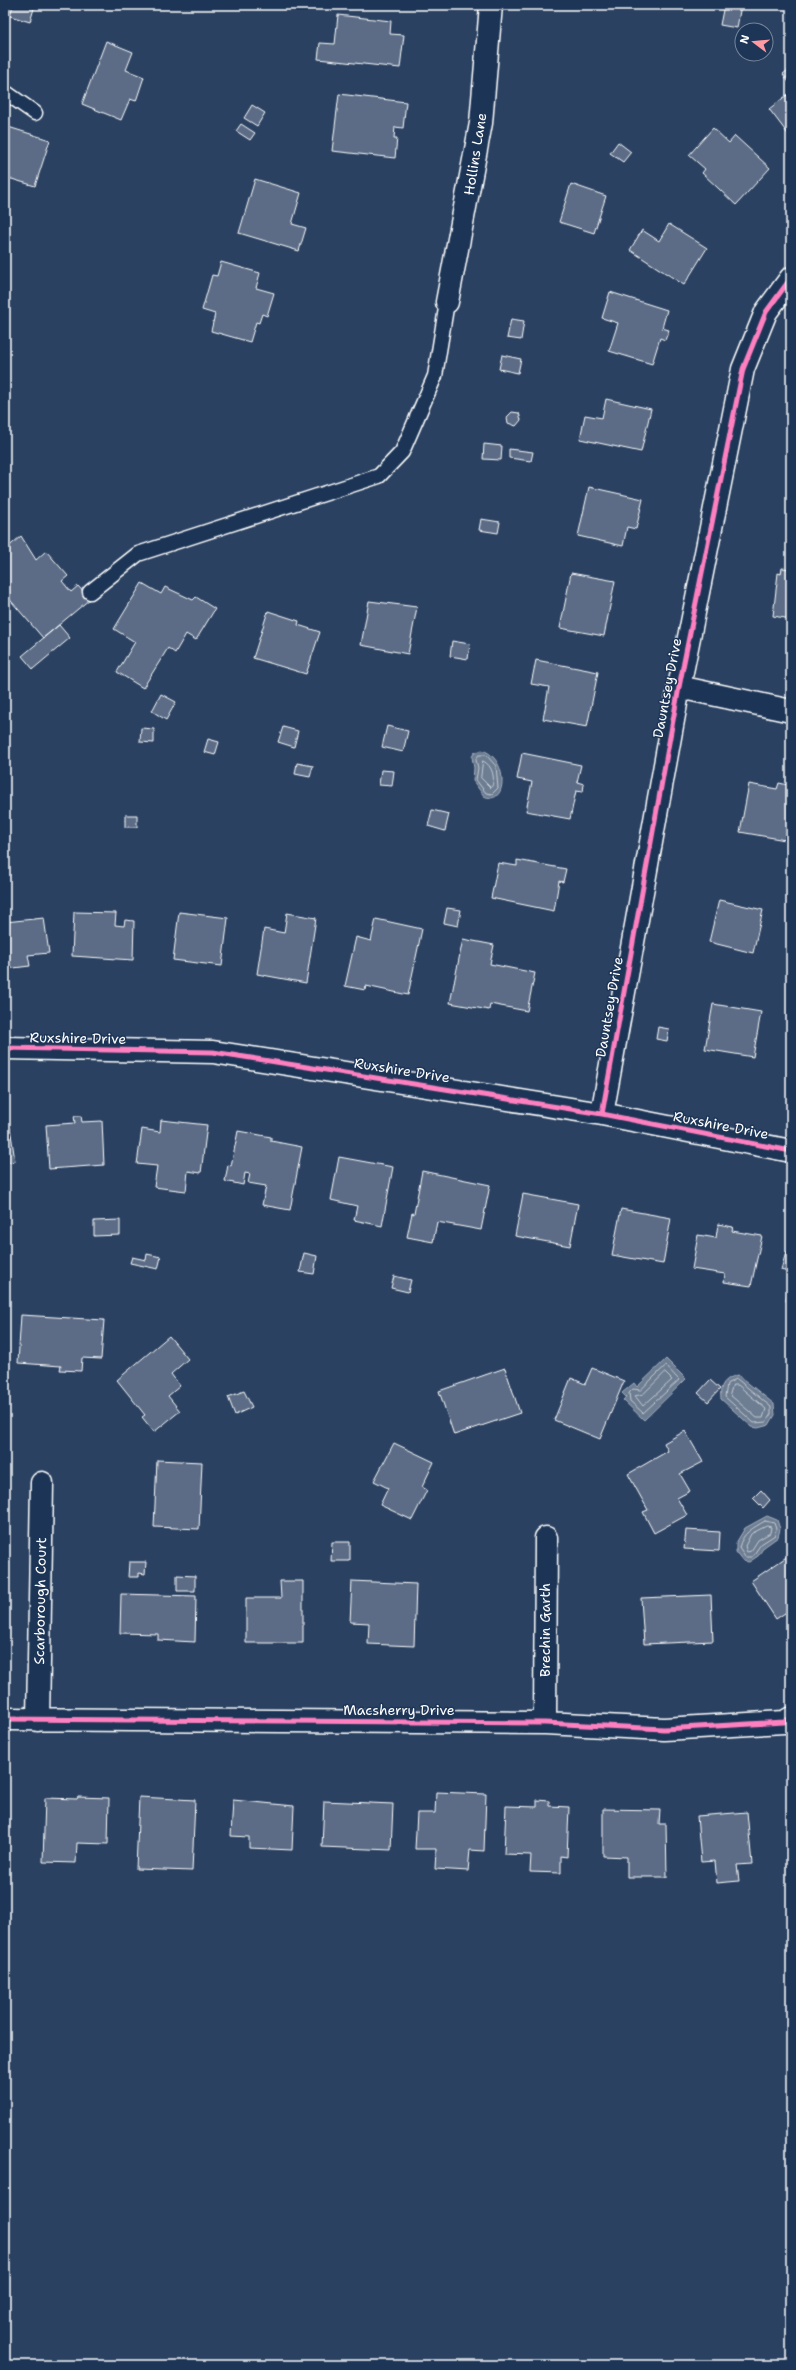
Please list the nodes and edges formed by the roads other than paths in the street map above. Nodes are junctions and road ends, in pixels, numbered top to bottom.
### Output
1 (492, 5) edge
2 (5, 92) edge
3 (35, 113) dead end
4 (791, 278) edge
5 (447, 302) joint
6 (90, 592) dead end
7 (679, 687) junction
8 (791, 711) edge
9 (5, 1048) edge
10 (602, 1114) junction
11 (791, 1151) edge
12 (42, 1483) dead end
13 (546, 1538) dead end
14 (791, 1718) edge
15 (5, 1719) edge
16 (38, 1720) junction
17 (545, 1723) junction

1 - 5 street, Hollins Lane
2 - 3 lane
4 - 7 street, Dauntsey Drive
5 - 6 lane
7 - 8 street
7 - 10 street, Dauntsey Drive
9 - 10 street, Ruxshire Drive
10 - 11 street, Ruxshire Drive
12 - 16 street, Scarborough Court
13 - 17 street, Brechin Garth
14 - 17 street, Macsherry Drive
15 - 16 street, Macsherry Drive
16 - 17 street, Macsherry Drive

